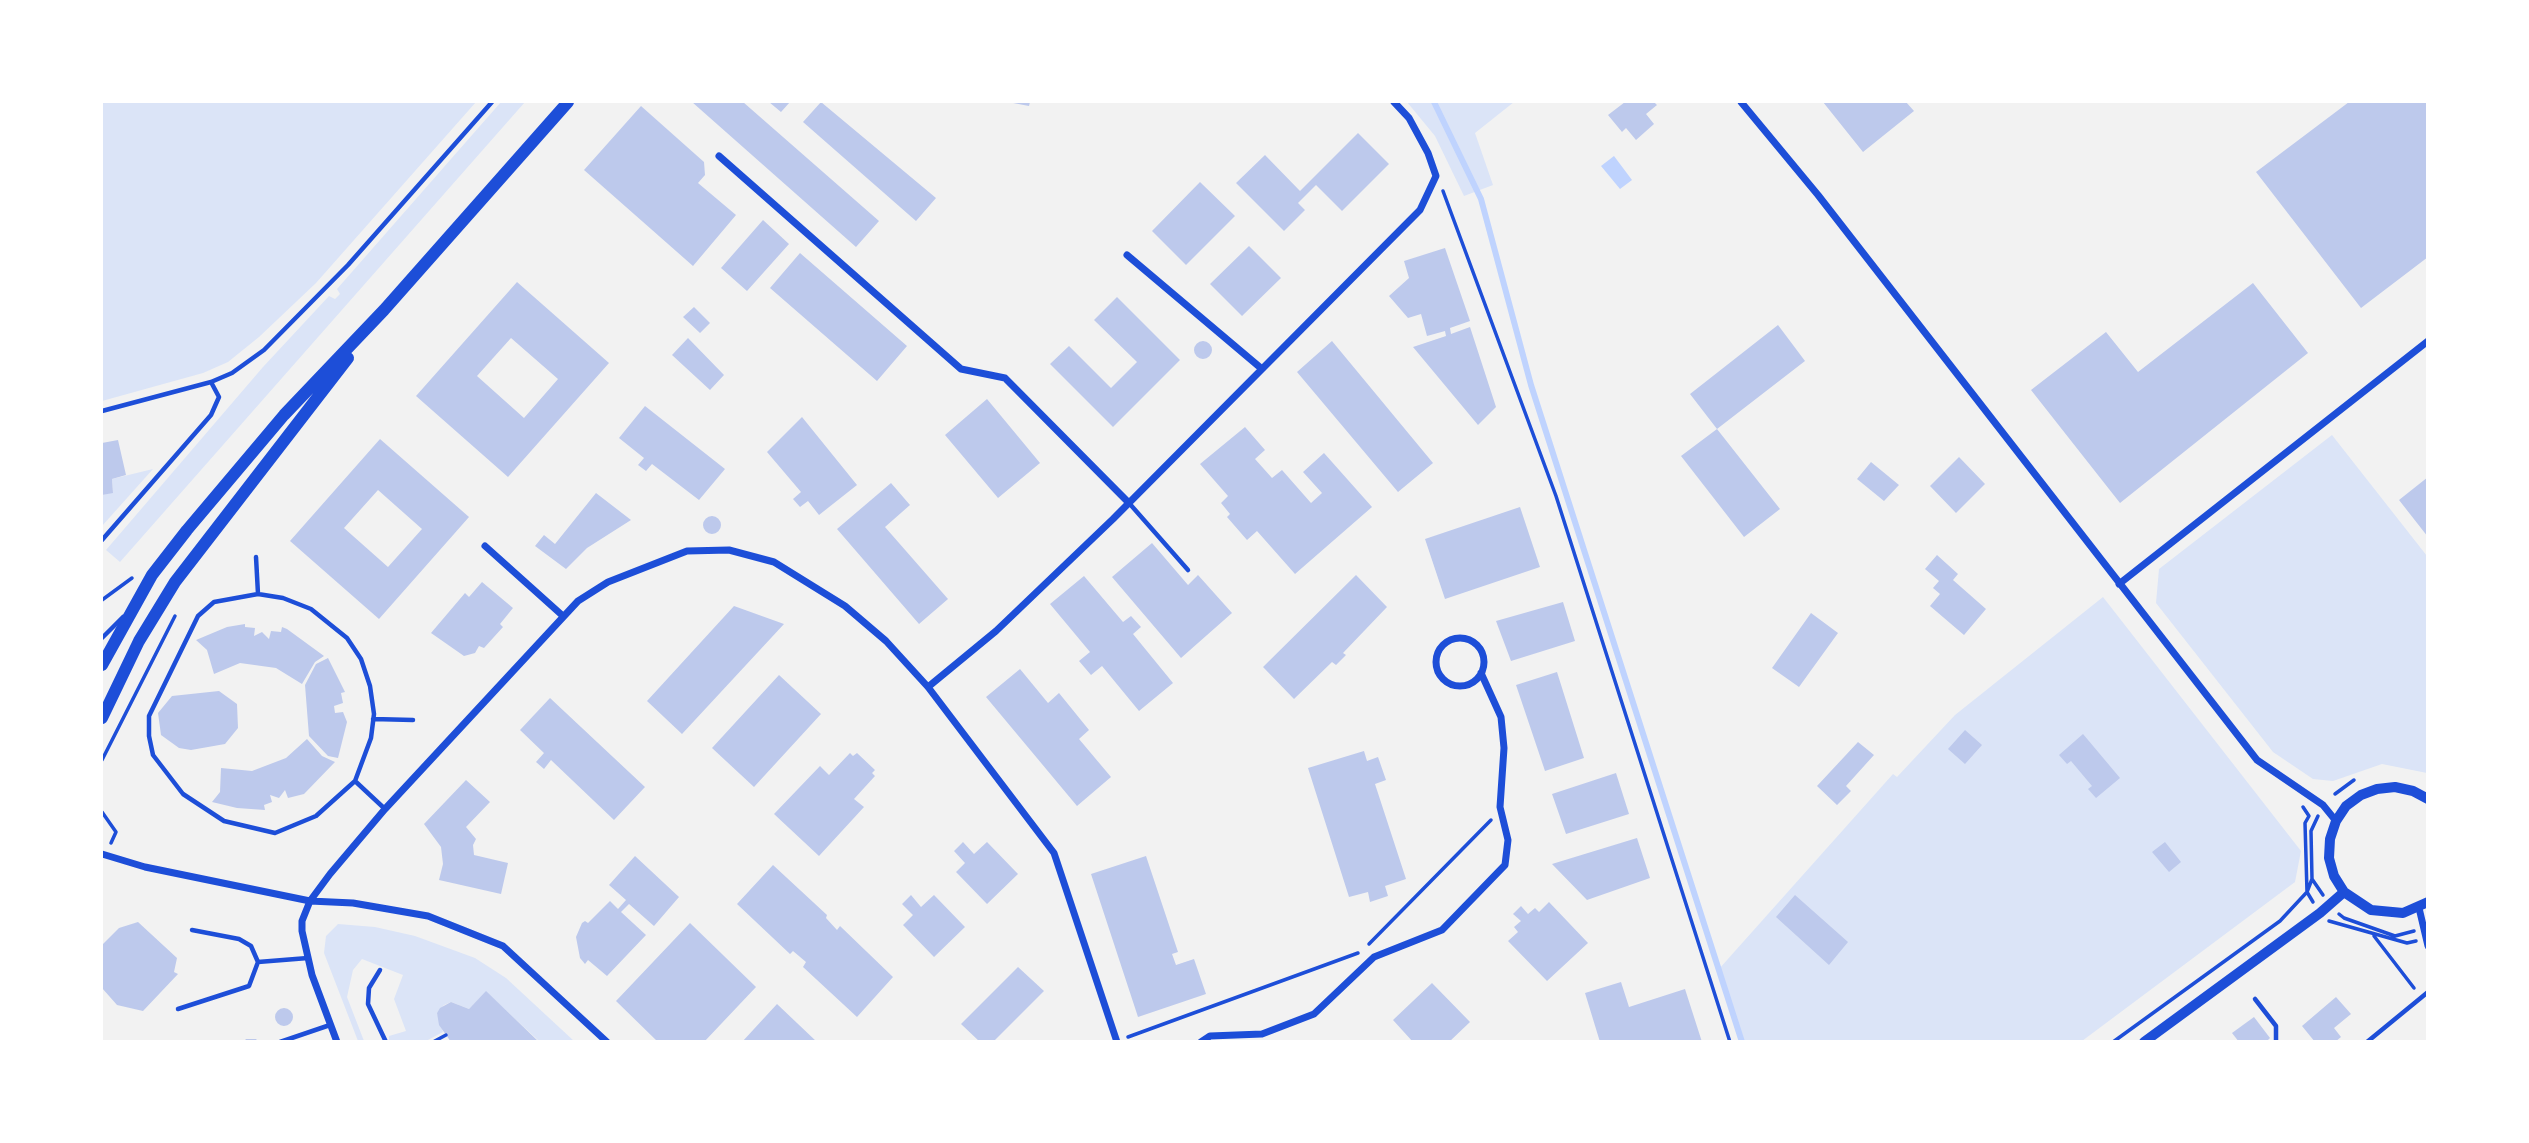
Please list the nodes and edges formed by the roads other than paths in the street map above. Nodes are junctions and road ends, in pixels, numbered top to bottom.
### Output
1 (492, 102) edge
2 (568, 102) edge
3 (1394, 102) edge
4 (1741, 102) edge
5 (719, 156) dead end
6 (1127, 255) dead end
7 (384, 310) junction
8 (2427, 341) edge
9 (1262, 369) junction
10 (211, 382) junction
11 (102, 411) edge
12 (1129, 503) junction
13 (102, 540) edge
14 (485, 546) dead end
15 (256, 557) dead end
16 (1188, 570) dead end
17 (2119, 584) junction
18 (258, 594) junction
19 (133, 606) junction
20 (563, 616) junction
21 (102, 638) edge
22 (102, 665) edge
23 (1481, 673) junction
24 (928, 687) junction
25 (102, 718) edge
26 (373, 719) junction
27 (413, 720) dead end
28 (355, 781) junction
29 (2427, 799) edge
30 (385, 809) junction
31 (2336, 821) junction
32 (104, 855) edge
33 (2344, 892) junction
34 (310, 901) junction
35 (2423, 905) edge
36 (192, 930) dead end
37 (2427, 946) edge
38 (309, 958) junction
39 (258, 962) junction
40 (380, 970) dead end
41 (2427, 992) edge
42 (2255, 999) dead end
43 (178, 1009) dead end
44 (330, 1025) junction
45 (246, 1041) edge
46 (256, 1041) edge
47 (280, 1041) edge
48 (337, 1041) edge
49 (386, 1041) edge
50 (607, 1041) edge
51 (1117, 1041) edge
52 (1201, 1041) edge
53 (2144, 1041) edge
54 (2276, 1041) edge
55 (2367, 1041) edge

1 - 10 lane
2 - 7 main road
3 - 9 street
4 - 17 street
5 - 12 street
6 - 9 street
7 - 19 main road
7 - 25 main road
8 - 17 street
9 - 12 street
10 - 11 lane
10 - 13 lane
12 - 16 lane
12 - 24 street
14 - 20 street
15 - 18 lane
17 - 31 street
18 - 26 lane
18 - 28 lane
19 - 21 lane
19 - 22 main road
20 - 24 street
20 - 30 street
23 - 23 street
23 - 52 street
24 - 51 street
26 - 27 lane
26 - 28 lane
28 - 30 lane
29 - 31 street
30 - 34 street
31 - 33 street
32 - 34 street
33 - 35 street
33 - 53 street
34 - 38 street
34 - 50 street
35 - 37 street
36 - 39 lane
38 - 39 lane
38 - 44 street
39 - 43 lane
40 - 49 lane
41 - 55 lane
42 - 54 lane
44 - 47 lane
44 - 48 street
45 - 46 lane

